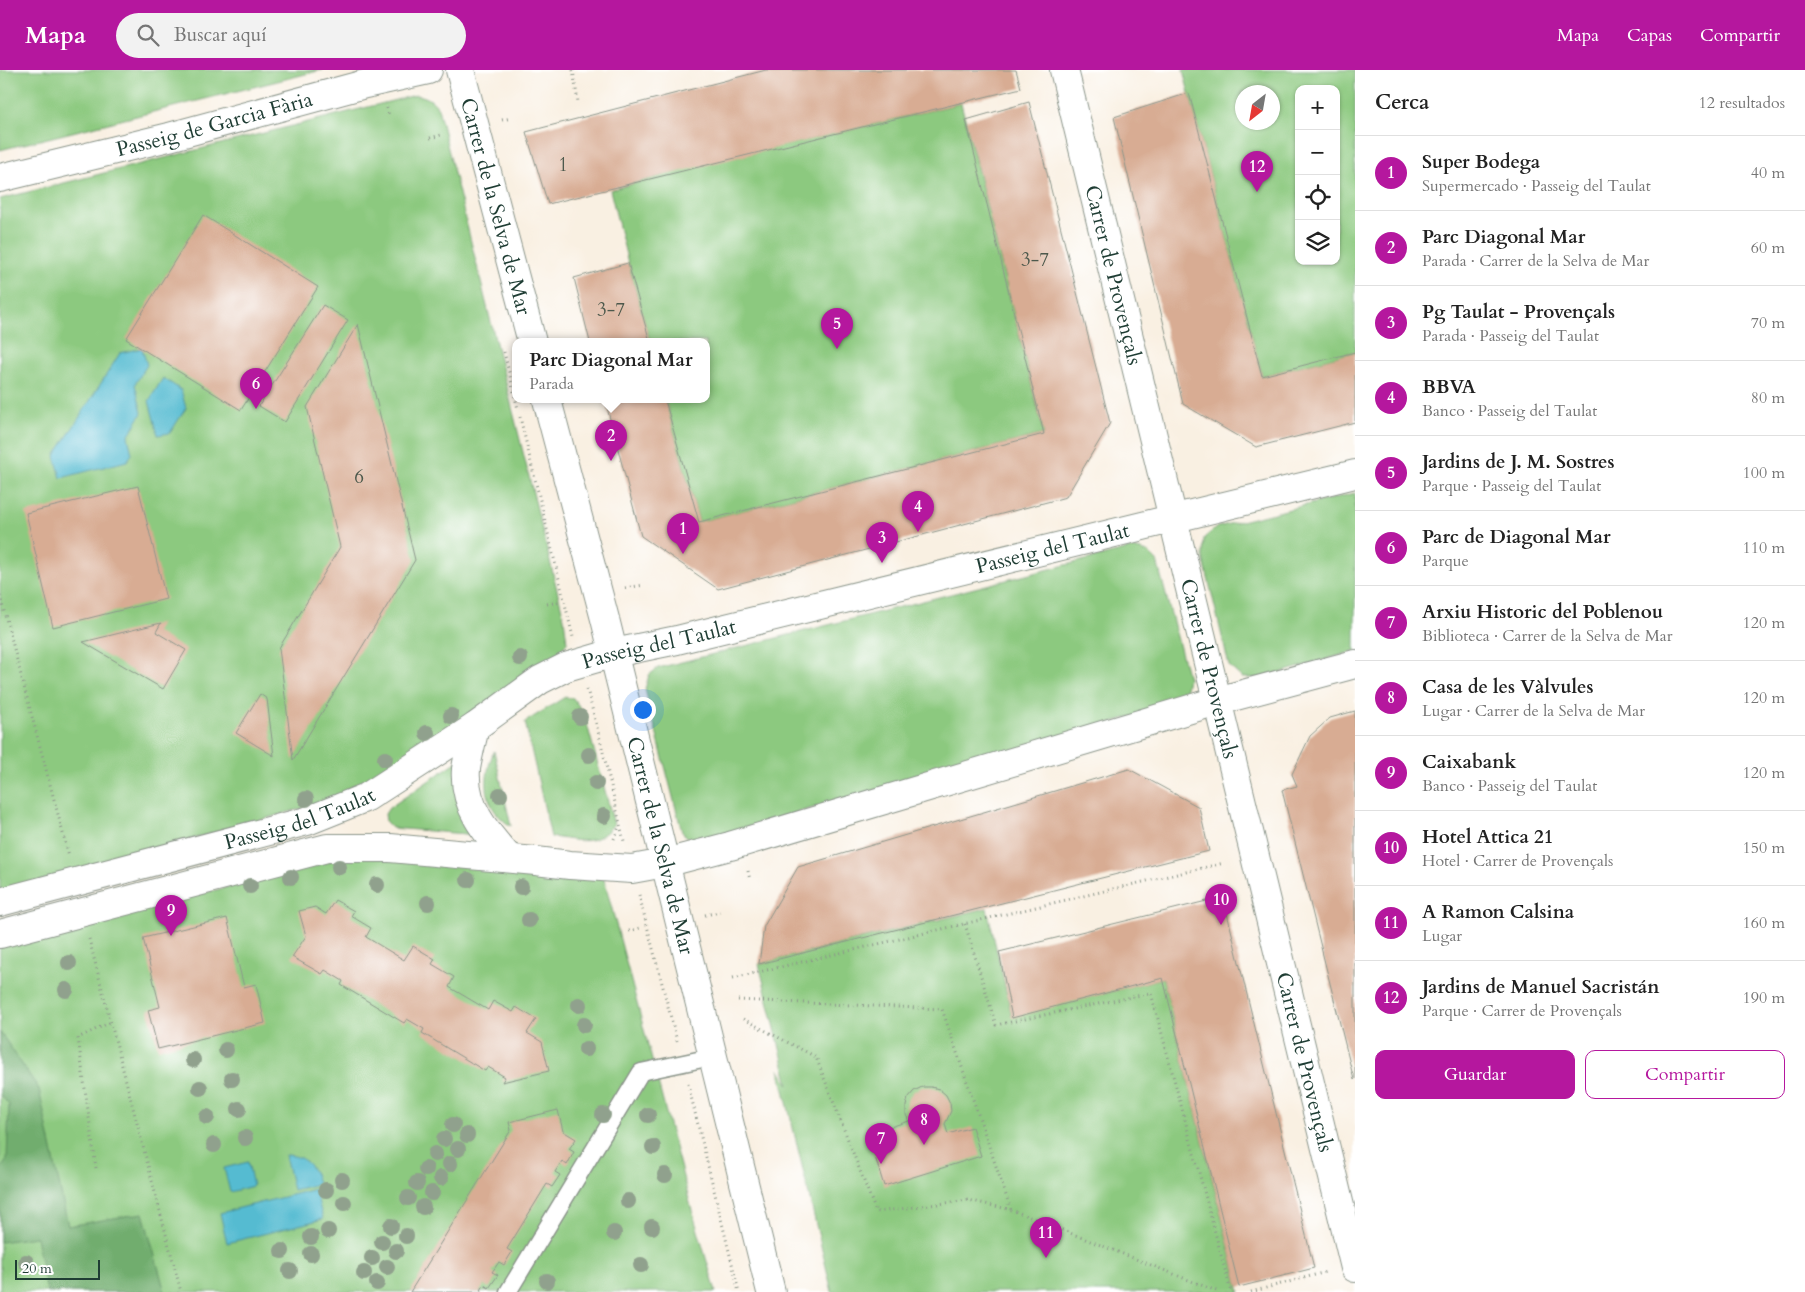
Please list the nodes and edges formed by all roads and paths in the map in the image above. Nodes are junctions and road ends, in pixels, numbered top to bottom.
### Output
1 (428, 70) edge
2 (460, 70) edge
3 (573, 70) edge
4 (1064, 70) edge
5 (387, 75) edge
6 (578, 102) dead end
7 (441, 134) dead end
8 (430, 138) dead end
9 (0, 178) edge
10 (531, 338) edge
11 (503, 349) dead end
12 (512, 385) edge
13 (516, 403) edge
14 (548, 403) edge
15 (1355, 474) edge
16 (1173, 520) junction
17 (644, 585) dead end
18 (617, 590) dead end
19 (0, 596) edge
20 (560, 602) dead end
21 (546, 604) dead end
22 (573, 638) dead end
23 (614, 653) junction
24 (1355, 664) edge
25 (590, 699) dead end
26 (1217, 701) junction
27 (475, 727) junction
28 (620, 826) dead end
29 (509, 858) junction
30 (71, 861) dead end
31 (665, 863) junction
32 (1224, 863) dead end
33 (639, 896) dead end
34 (0, 902) edge
35 (965, 924) junction
36 (640, 928) dead end
37 (629, 931) dead end
38 (87, 932) dead end
39 (0, 934) edge
40 (733, 978) dead end
41 (738, 1000) dead end
42 (743, 1019) dead end
43 (110, 1022) junction
44 (712, 1057) junction
45 (682, 1062) junction
46 (96, 1168) dead end
47 (1345, 1186) edge
48 (1012, 1210) junction
49 (1355, 1268) edge
50 (1327, 1272) dead end
51 (180, 1292) edge
52 (508, 1292) edge
53 (739, 1292) edge
54 (771, 1292) edge
55 (1220, 1292) edge
56 (1231, 1292) edge
57 (1251, 1292) edge

1 - 5 street, Passeig de Garcia Fària
2 - 10 street, Carrer de la Selva de Mar
3 - 6 path
4 - 16 street, Carrer de Provençals
5 - 9 street, Passeig de Garcia Fària
7 - 8 path, Carrer de la Selva de Mar
11 - 12 path
13 - 22 path
14 - 23 street, Carrer de la Selva de Mar
15 - 16 street, Passeig del Taulat
16 - 23 street, Passeig del Taulat
16 - 26 street, Carrer de Provençals
17 - 18 path
19 - 30 path
20 - 21 path
23 - 27 street, Passeig del Taulat
23 - 31 street, Carrer de la Selva de Mar
24 - 26 street, Passeig del Taulat
25 - 28 path, Carrer de la Selva de Mar
26 - 31 street, Passeig del Taulat
26 - 47 street, Carrer de Provençals
27 - 29 street
27 - 34 street, Passeig del Taulat
29 - 31 street, Passeig del Taulat
29 - 39 street, Passeig del Taulat
31 - 44 street, Carrer de la Selva de Mar
32 - 35 path
33 - 45 path, Carrer de la Selva de Mar
35 - 40 path
35 - 56 path
36 - 37 path, Carrer de la Selva de Mar
38 - 43 path
41 - 48 path
42 - 48 path
43 - 46 path
43 - 51 path
44 - 45 lane
44 - 54 street, Carrer de la Selva de Mar
45 - 52 lane
45 - 53 path, Carrer de la Selva de Mar
47 - 49 street, Carrer de Provençals
48 - 55 path
50 - 57 path

